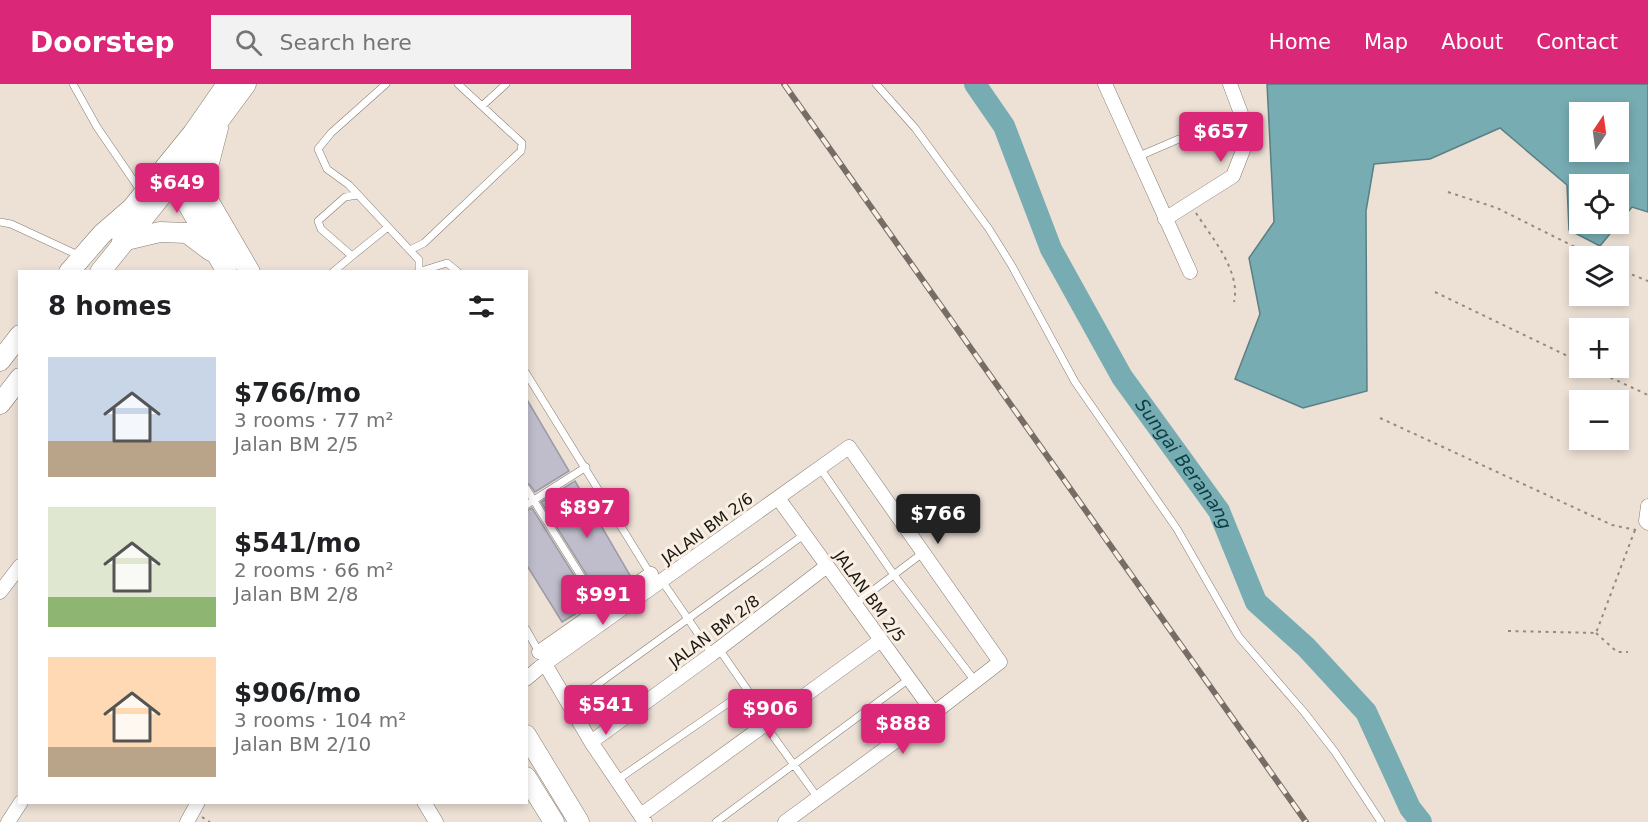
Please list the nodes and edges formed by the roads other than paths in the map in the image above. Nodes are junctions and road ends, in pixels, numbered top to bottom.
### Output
1 (73, 84) edge
2 (219, 84) edge
3 (227, 84) edge
4 (246, 84) edge
5 (386, 84) edge
6 (458, 84) edge
7 (506, 84) edge
8 (876, 84) edge
9 (1105, 84) edge
10 (1230, 84) edge
11 (482, 106) junction
12 (220, 121) junction
13 (1179, 139) dead end
14 (1137, 157) junction
15 (177, 168) junction
16 (138, 187) junction
17 (202, 190) junction
18 (358, 195) junction
19 (1165, 219) junction
20 (0, 222) edge
21 (388, 227) junction
22 (102, 234) junction
23 (122, 241) junction
24 (410, 250) junction
25 (352, 256) junction
26 (74, 264) edge
27 (223, 264) edge
28 (101, 270) edge
29 (249, 270) edge
30 (335, 270) edge
31 (419, 270) edge
32 (422, 270) edge
33 (456, 270) edge
34 (1190, 272) dead end
35 (18, 338) edge
36 (0, 361) edge
37 (528, 376) edge
38 (18, 381) edge
39 (0, 404) edge
40 (586, 467) junction
41 (820, 468) junction
42 (528, 491) edge
43 (778, 498) junction
44 (534, 501) junction
45 (528, 504) edge
46 (1648, 506) edge
47 (1645, 526) edge
48 (805, 534) junction
49 (924, 552) junction
50 (828, 566) junction
51 (18, 569) edge
52 (894, 575) junction
53 (657, 580) junction
54 (0, 592) edge
55 (855, 604) junction
56 (601, 608) junction
57 (688, 619) junction
58 (528, 632) edge
59 (881, 640) junction
60 (715, 651) junction
61 (542, 658) junction
62 (528, 676) edge
63 (909, 679) junction
64 (975, 681) junction
65 (747, 690) junction
66 (569, 705) junction
67 (934, 713) junction
68 (767, 723) junction
69 (528, 738) edge
70 (591, 742) junction
71 (794, 765) junction
72 (528, 780) edge
73 (617, 780) junction
74 (818, 798) junction
75 (20, 804) edge
76 (197, 804) edge
77 (425, 804) edge
78 (643, 819) edge
79 (8, 822) edge
80 (187, 822) edge
81 (436, 822) edge
82 (554, 822) edge
83 (579, 822) edge
84 (716, 822) edge
85 (785, 822) edge
86 (1381, 822) edge

1 - 16 lane
2 - 16 main road
3 - 15 main road
4 - 12 main road
5 - 18 lane
6 - 11 lane
7 - 11 lane
8 - 86 lane
9 - 14 street
10 - 19 street
11 - 24 lane
12 - 15 main road
12 - 17 main road
13 - 14 lane
14 - 19 street
15 - 17 main road
15 - 22 main road
15 - 23 main road
15 - 27 main road
16 - 22 main road
17 - 29 main road
18 - 21 lane
18 - 25 lane
19 - 34 street
20 - 26 lane
21 - 24 lane
21 - 25 lane
22 - 26 main road
23 - 27 main road
23 - 28 main road
24 - 31 lane
25 - 30 lane
32 - 33 lane
35 - 36 main road
37 - 40 lane
38 - 39 main road
40 - 44 lane
40 - 53 lane
41 - 43 street, JALAN BM 2/6
41 - 49 street, JALAN BM 2/6
41 - 52 lane
42 - 44 lane
43 - 48 street, JALAN BM 2/5
43 - 53 street, JALAN BM 2/6
44 - 45 lane
44 - 56 lane
46 - 47 street
48 - 50 street, JALAN BM 2/5
48 - 57 lane
49 - 52 lane
49 - 64 street
50 - 55 street, JALAN BM 2/5
50 - 60 street, JALAN BM 2/8
51 - 54 street
52 - 55 lane
52 - 64 lane
53 - 56 street
53 - 57 lane
53 - 61 street, JALAN BM 2/6
55 - 59 street, JALAN BM 2/5
56 - 61 street
57 - 60 lane
57 - 66 lane
58 - 61 lane
59 - 63 street, JALAN BM 2/5
59 - 68 street
60 - 65 lane
60 - 70 street, JALAN BM 2/8
61 - 62 street, JALAN BM 2/6
61 - 66 street
63 - 67 street, JALAN BM 2/5
63 - 71 lane
64 - 67 street
65 - 68 lane
65 - 73 lane
66 - 70 street
67 - 74 street
68 - 71 lane
68 - 78 street
69 - 83 main road
70 - 73 street
71 - 74 lane
71 - 84 lane
72 - 82 main road
73 - 78 street
74 - 85 street
75 - 79 street
76 - 80 street
77 - 81 street

